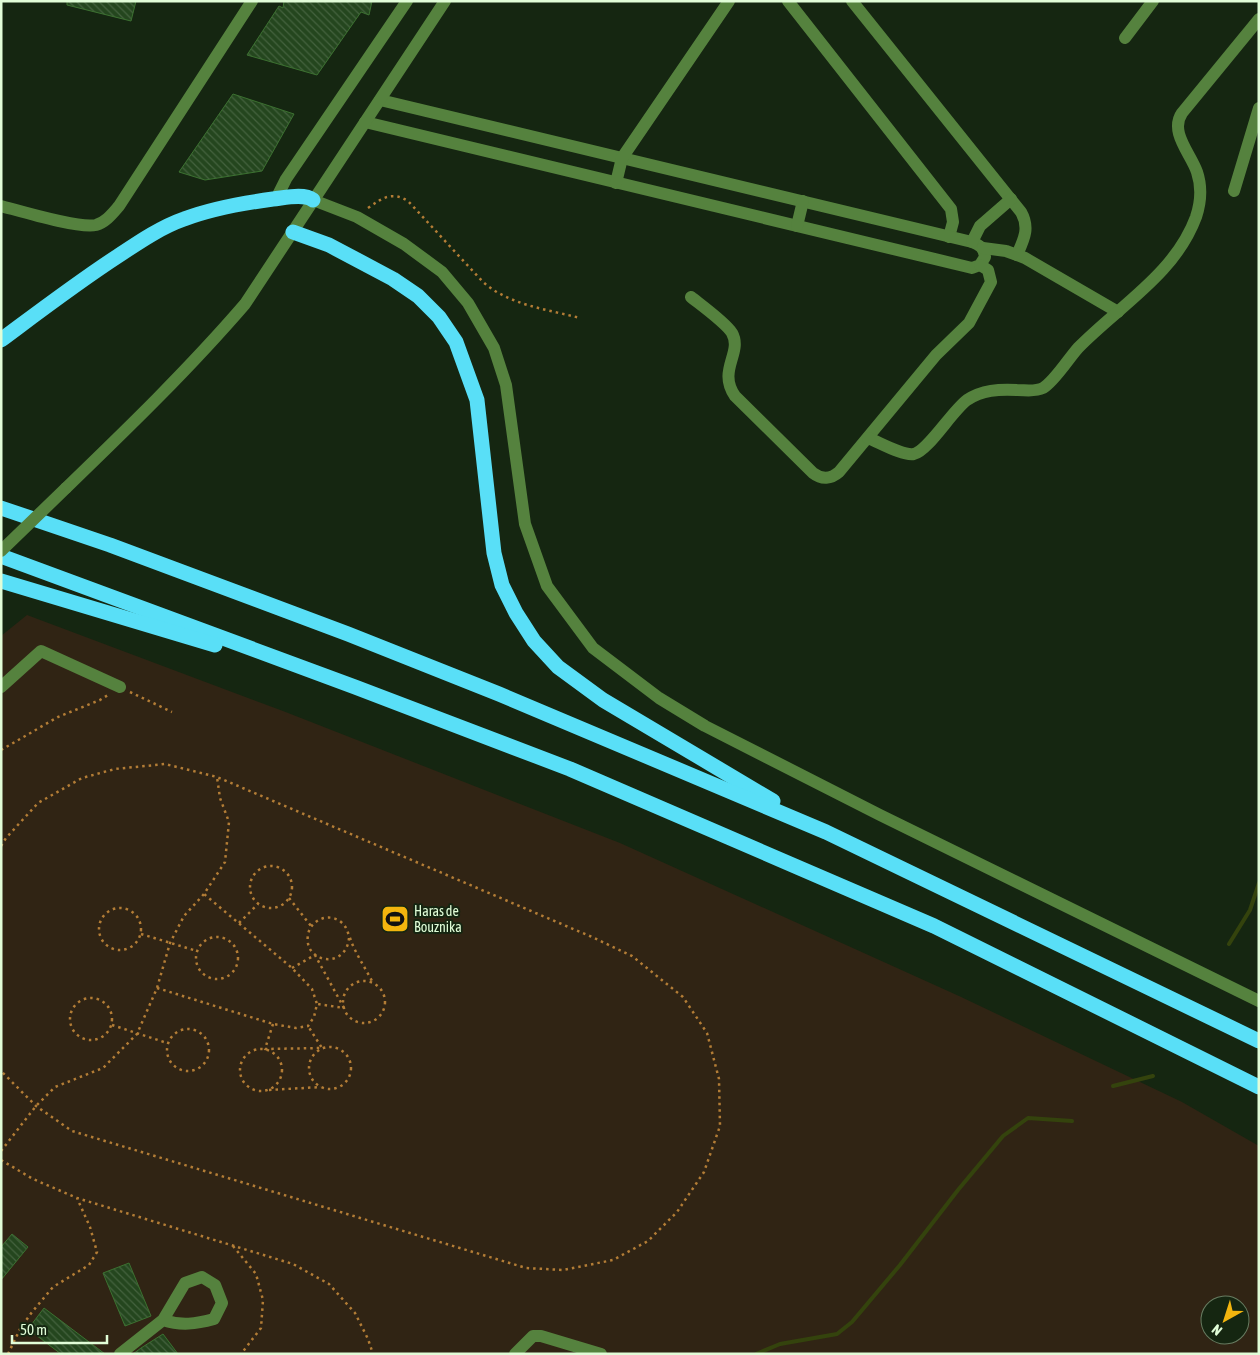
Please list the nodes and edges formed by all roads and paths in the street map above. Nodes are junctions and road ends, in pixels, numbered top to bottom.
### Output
1 (252, 1) edge
2 (407, 1) edge
3 (445, 1) edge
4 (729, 1) edge
5 (788, 1) edge
6 (852, 1) edge
7 (1153, 1) edge
8 (1259, 19) edge
9 (1125, 38) dead end
10 (380, 100) junction
11 (1259, 108) edge
12 (365, 122) junction
13 (622, 158) junction
14 (616, 183) junction
15 (1234, 191) dead end
16 (276, 199) junction
17 (1010, 199) junction
18 (313, 200) junction
19 (803, 201) junction
20 (1, 206) edge
21 (357, 217) junction
22 (797, 226) junction
23 (293, 232) junction
24 (949, 236) junction
25 (977, 245) junction
26 (1017, 254) junction
27 (980, 265) junction
28 (691, 297) dead end
29 (1118, 312) junction
30 (580, 318) dead end
31 (1, 340) edge
32 (868, 438) junction
33 (1, 508) edge
34 (1, 551) edge
35 (1, 556) edge
36 (1, 581) edge
37 (1, 687) edge
38 (120, 687) junction
39 (355, 687) junction
40 (172, 712) dead end
41 (1, 750) edge
42 (217, 777) junction
43 (826, 832) junction
44 (1, 846) edge
45 (204, 894) junction
46 (289, 898) junction
47 (258, 904) junction
48 (239, 923) junction
49 (311, 926) junction
50 (141, 934) junction
51 (350, 938) junction
52 (170, 943) junction
53 (197, 952) junction
54 (315, 955) junction
55 (292, 968) junction
56 (373, 983) junction
57 (157, 988) junction
58 (1259, 1001) edge
59 (317, 1004) junction
60 (344, 1008) junction
61 (273, 1024) junction
62 (112, 1025) junction
63 (308, 1026) junction
64 (137, 1034) junction
65 (1259, 1041) edge
66 (168, 1043) junction
67 (322, 1048) junction
68 (265, 1049) junction
69 (1, 1071) edge
70 (322, 1087) junction
71 (1259, 1087) edge
72 (265, 1090) junction
73 (36, 1106) junction
74 (1, 1151) edge
75 (1, 1160) edge
76 (77, 1198) junction
77 (232, 1246) junction
78 (163, 1320) junction
79 (8, 1354) edge
80 (120, 1354) edge
81 (241, 1354) edge
82 (373, 1354) edge
83 (515, 1354) edge
84 (601, 1354) edge

1 - 20 street
2 - 16 street
3 - 10 street
4 - 13 street
5 - 24 street
6 - 17 street
7 - 9 street
8 - 29 street
10 - 12 street
10 - 13 street
11 - 15 street
12 - 14 street
12 - 18 street
13 - 14 street
13 - 19 street
14 - 22 street
16 - 18 highway
16 - 31 highway
17 - 25 street
17 - 26 street
18 - 21 street
18 - 23 street
19 - 22 street
19 - 24 street
21 - 30 path
21 - 58 street
22 - 27 street
23 - 34 street, bridge
23 - 43 highway
24 - 25 street
25 - 26 street
25 - 27 street
26 - 29 street
27 - 32 street
28 - 32 street
29 - 32 street
33 - 43 highway
35 - 39 highway
36 - 39 highway
37 - 38 street
38 - 40 path
38 - 41 path
39 - 71 highway
42 - 44 path
42 - 45 path
42 - 73 path
43 - 65 highway
45 - 48 path
45 - 52 path
46 - 47 path
46 - 47 path
46 - 49 path
47 - 48 path
48 - 55 path
49 - 51 path
49 - 54 path
50 - 50 path
50 - 52 path
51 - 54 path
51 - 56 path
52 - 53 path
52 - 57 path
53 - 53 path
54 - 55 path
54 - 60 path
55 - 59 path
56 - 60 path
56 - 60 path
57 - 61 path
57 - 64 path
59 - 60 path
59 - 63 path
61 - 63 path
61 - 68 path
62 - 62 path
62 - 64 path
63 - 67 path
64 - 66 path
64 - 73 path
66 - 66 path
67 - 68 path
67 - 70 path
67 - 70 path
68 - 72 path
68 - 72 path
69 - 73 path
70 - 72 path
73 - 74 path
75 - 76 path
76 - 77 path
76 - 79 path
77 - 81 path
77 - 82 path
78 - 78 street
78 - 80 street
83 - 84 street

